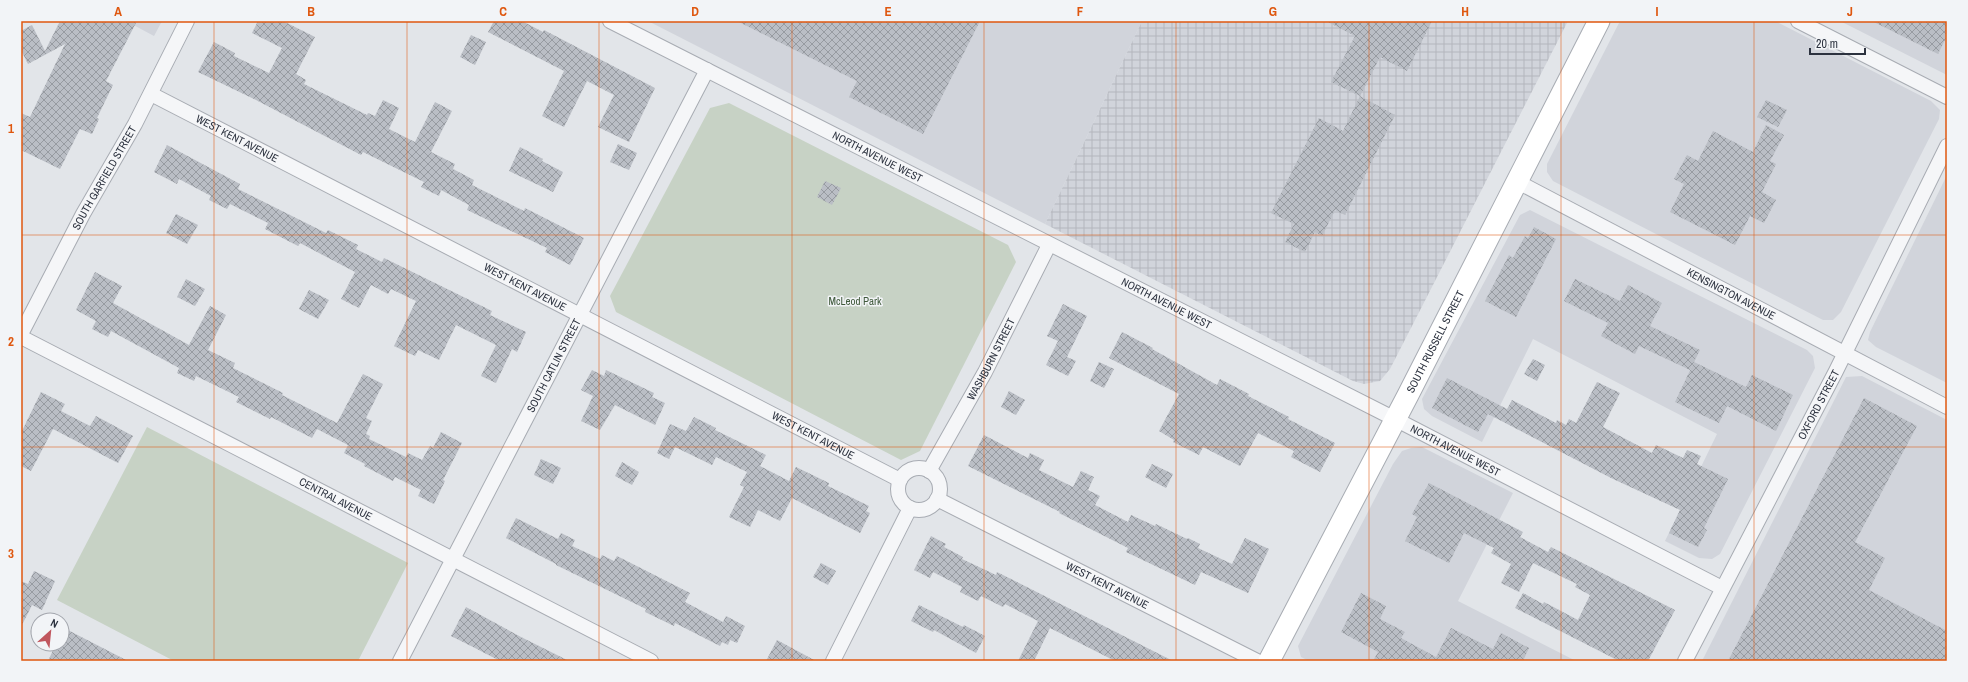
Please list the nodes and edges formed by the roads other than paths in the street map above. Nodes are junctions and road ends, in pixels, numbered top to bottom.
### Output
1 (187, 21) edge
2 (610, 21) edge
3 (1599, 21) edge
4 (1798, 21) edge
5 (707, 70) junction
6 (151, 94) junction
7 (1947, 97) edge
8 (1947, 146) edge
9 (1516, 181) junction
10 (1049, 245) junction
11 (579, 316) junction
12 (21, 334) edge
13 (21, 337) edge
14 (1845, 353) junction
15 (1947, 407) edge
16 (1395, 419) junction
17 (929, 471) junction
18 (900, 480) junction
19 (937, 498) junction
20 (910, 508) junction
21 (452, 560) junction
22 (1722, 588) junction
23 (400, 661) edge
24 (651, 661) edge
25 (833, 661) edge
26 (1257, 661) edge
27 (1270, 661) edge
28 (1685, 661) edge

1 - 6 street, SOUTH GARFIELD STREET
2 - 5 street, NORTH AVENUE WEST
3 - 9 main road, SOUTH RUSSELL STREET
4 - 7 street
5 - 10 street, NORTH AVENUE WEST
5 - 11 street, SOUTH CATLIN STREET
6 - 11 street, WEST KENT AVENUE
6 - 12 street, SOUTH GARFIELD STREET
8 - 14 street, OXFORD STREET
9 - 14 street, KENSINGTON AVENUE
9 - 16 main road, SOUTH RUSSELL STREET
10 - 16 street, NORTH AVENUE WEST
10 - 17 street, WASHBURN STREET
11 - 18 street, WEST KENT AVENUE
11 - 21 street, SOUTH CATLIN STREET
13 - 21 street, CENTRAL AVENUE
14 - 15 street, KENSINGTON AVENUE
14 - 22 street, OXFORD STREET
16 - 22 street, NORTH AVENUE WEST
16 - 27 main road, SOUTH RUSSELL STREET
17 - 18 street
17 - 19 street
18 - 20 street
19 - 20 street
19 - 26 street, WEST KENT AVENUE
20 - 25 street
21 - 23 street, SOUTH CATLIN STREET
21 - 24 street, CENTRAL AVENUE
22 - 28 street, OXFORD STREET

